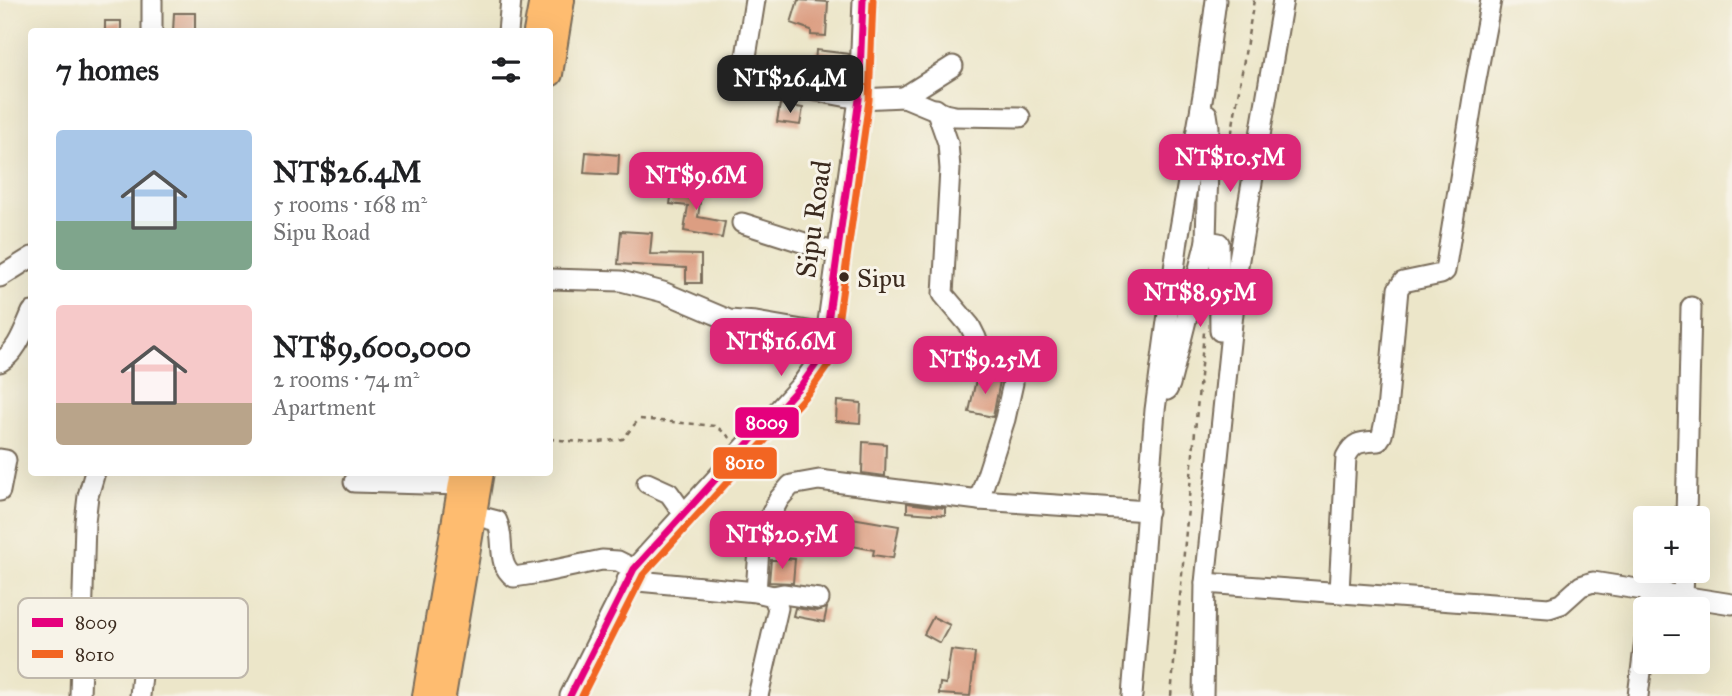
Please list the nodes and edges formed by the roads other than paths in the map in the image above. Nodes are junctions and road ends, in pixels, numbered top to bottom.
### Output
1 (152, 0) edge
2 (511, 0) edge
3 (542, 0) edge
4 (562, 0) edge
5 (755, 0) edge
6 (863, 0) edge
7 (1216, 0) edge
8 (1283, 0) edge
9 (1491, 0) edge
10 (152, 28) edge
11 (508, 28) edge
12 (537, 28) edge
13 (553, 56) edge
14 (953, 66) dead end
15 (1204, 89) junction
16 (904, 97) junction
17 (859, 99) junction
18 (936, 110) junction
19 (1020, 117) dead end
20 (742, 223) dead end
21 (1206, 241) junction
22 (839, 254) junction
23 (28, 260) edge
24 (0, 277) edge
25 (553, 279) edge
26 (1691, 307) dead end
27 (28, 321) edge
28 (826, 334) junction
29 (946, 356) dead end
30 (0, 362) edge
31 (984, 364) junction
32 (1223, 395) junction
33 (1155, 410) junction
34 (0, 458) edge
35 (94, 476) edge
36 (468, 477) edge
37 (354, 482) dead end
38 (647, 483) dead end
39 (0, 491) edge
40 (979, 500) junction
41 (1686, 506) edge
42 (1148, 511) junction
43 (684, 514) junction
44 (474, 515) junction
45 (631, 574) junction
46 (1205, 583) junction
47 (1684, 583) edge
48 (1339, 592) junction
49 (765, 594) junction
50 (1684, 596) junction
51 (1640, 597) edge
52 (1676, 597) edge
53 (83, 598) edge
54 (819, 599) dead end
55 (1732, 604) edge
56 (1641, 674) edge
57 (81, 678) edge
58 (142, 678) edge
59 (80, 696) edge
60 (140, 696) edge
61 (425, 696) edge
62 (443, 696) edge
63 (570, 696) edge
64 (758, 696) edge
65 (1132, 696) edge
66 (1203, 696) edge
67 (1638, 696) edge

1 - 10 street
2 - 11 street
3 - 12 main road
4 - 13 main road
5 - 17 street
6 - 17 street, Sipu Road
7 - 15 street
8 - 32 street
9 - 48 street
14 - 16 street
15 - 21 street
15 - 33 street
16 - 17 street
16 - 18 street
17 - 22 street, Sipu Road
18 - 19 street
18 - 31 street
20 - 22 street
21 - 32 street
21 - 33 street
22 - 28 street, Sipu Road
23 - 24 street
25 - 28 street
26 - 41 street
27 - 30 street
28 - 43 street, Sipu Road
29 - 31 street
31 - 40 street
32 - 46 street
33 - 42 street
34 - 39 street
35 - 53 street
36 - 37 street
36 - 44 main road
36 - 61 main road
38 - 43 street
40 - 42 street
40 - 49 street
42 - 65 street
43 - 45 street, Sipu Road
44 - 45 street
44 - 62 main road
45 - 49 street
45 - 63 street, Sipu Road
46 - 48 street
46 - 66 street
47 - 50 street
48 - 51 street
49 - 54 street
49 - 64 street
50 - 52 street
50 - 55 street
56 - 67 street
57 - 59 street
58 - 60 street

